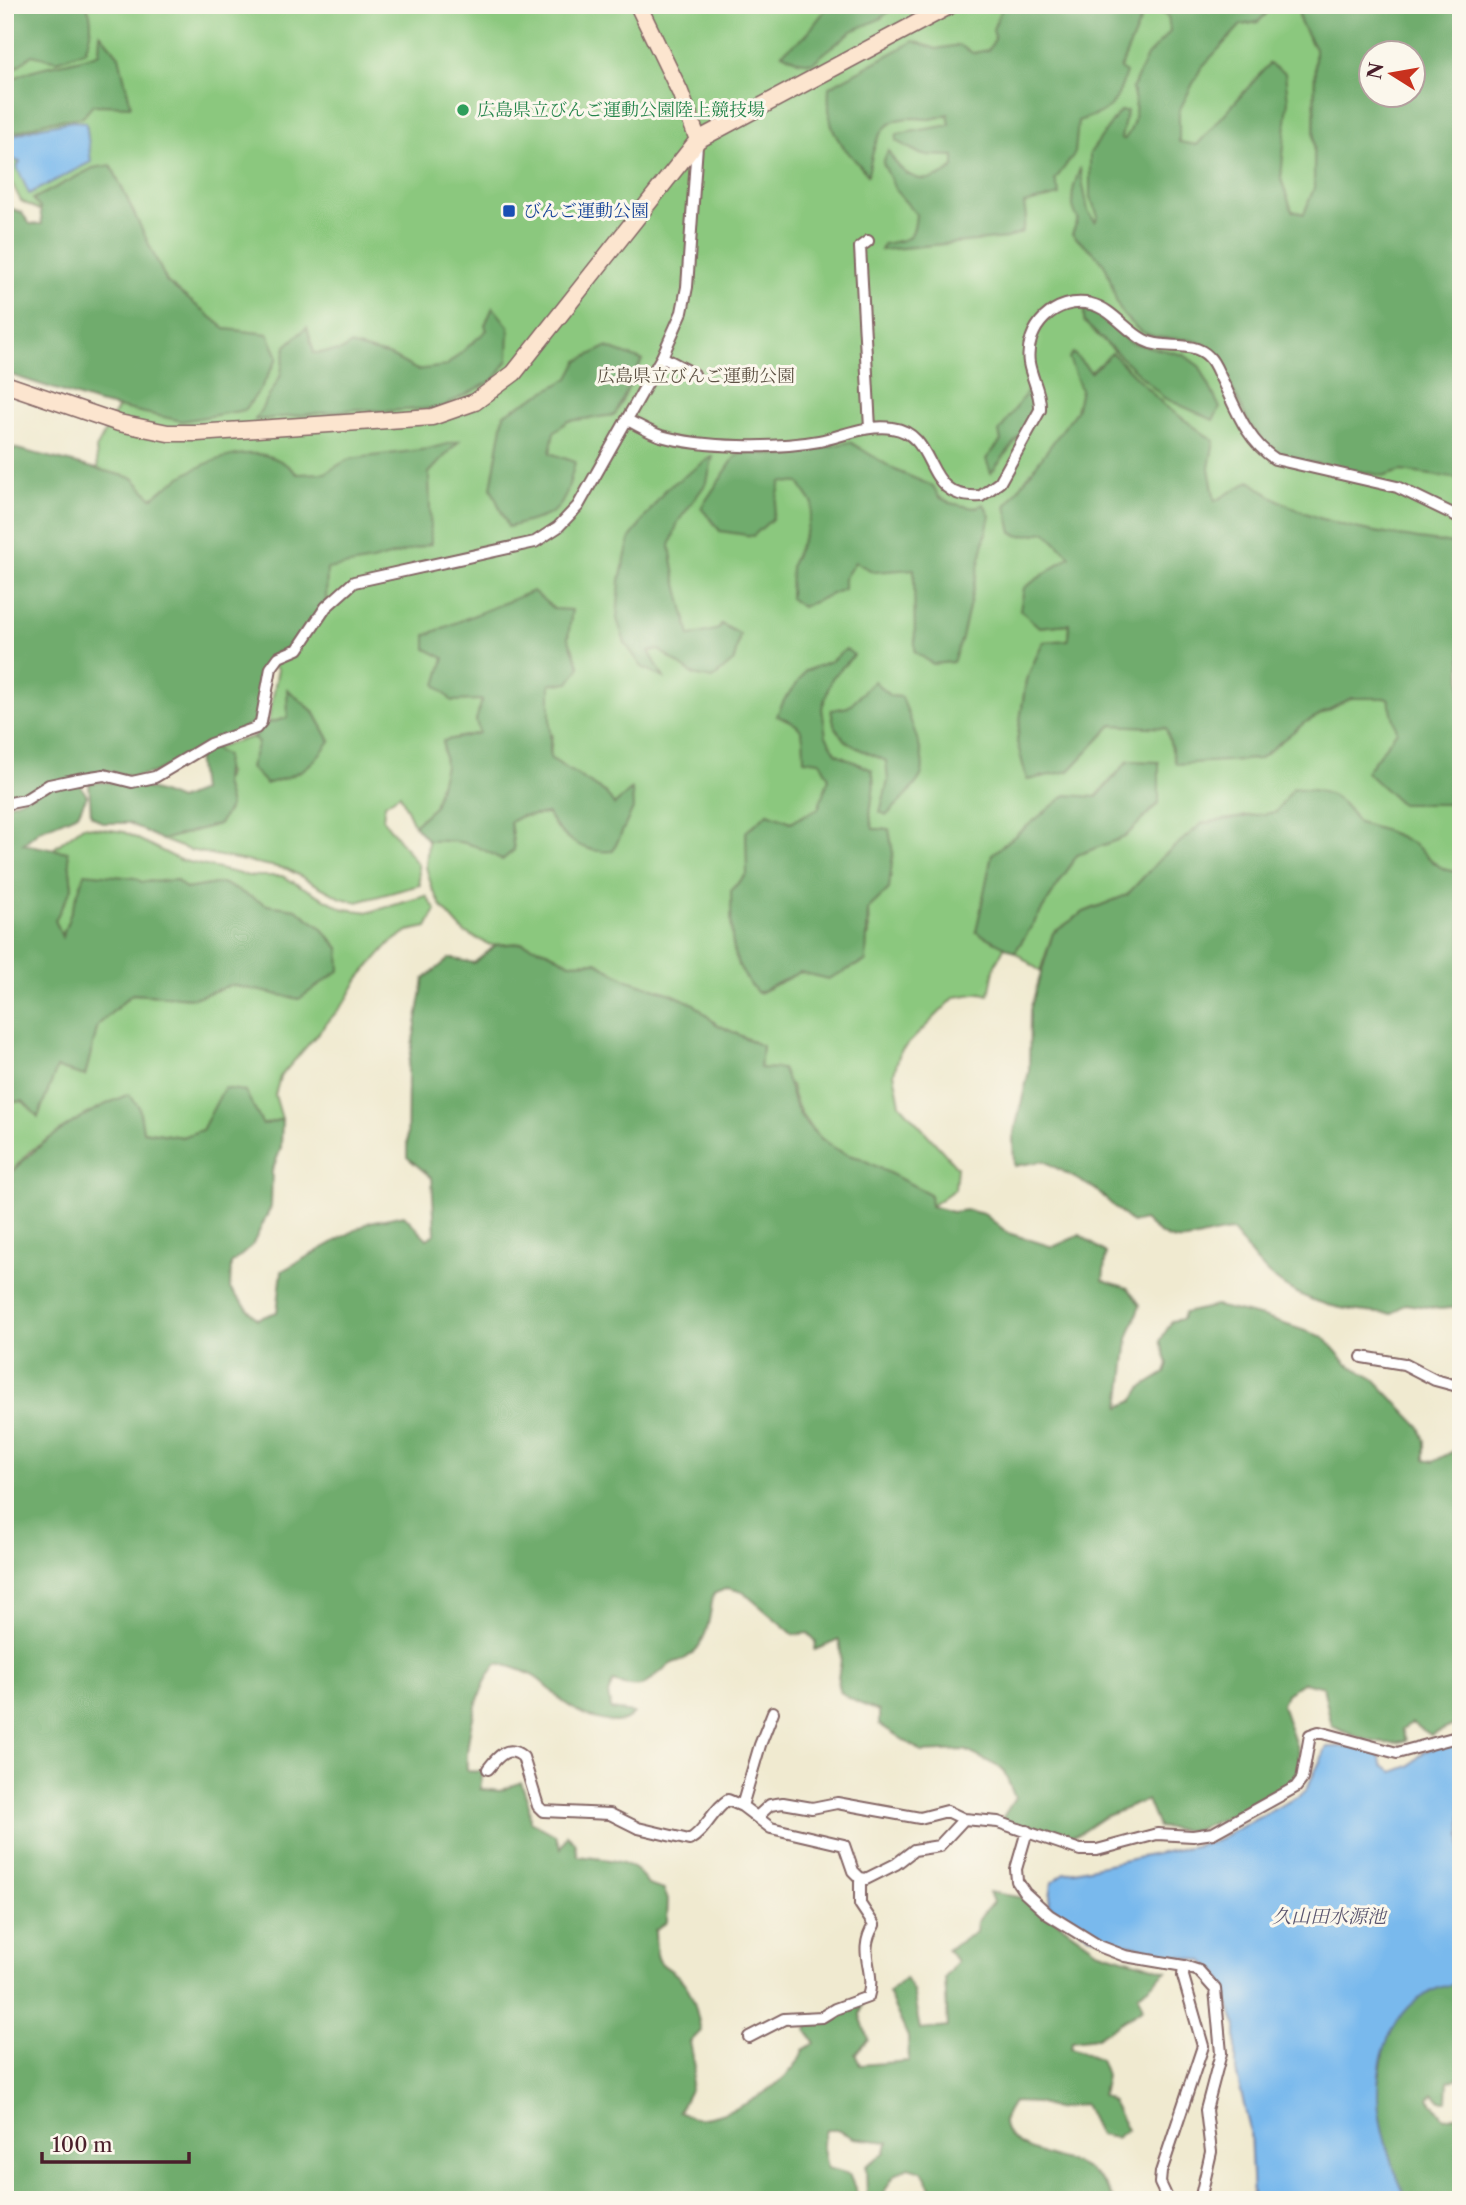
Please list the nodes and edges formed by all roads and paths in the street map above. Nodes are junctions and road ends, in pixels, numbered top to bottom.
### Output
1 (638, 5) edge
2 (951, 5) edge
3 (698, 140) junction
4 (868, 241) dead end
5 (662, 357) junction
6 (694, 374) dead end
7 (5, 384) edge
8 (627, 420) junction
9 (870, 428) junction
10 (1461, 518) edge
11 (5, 804) edge
12 (1362, 1357) dead end
13 (1461, 1387) edge
14 (773, 1712) dead end
15 (1461, 1732) edge
16 (488, 1769) dead end
17 (742, 1805) junction
18 (758, 1816) junction
19 (964, 1819) junction
20 (1027, 1831) junction
21 (860, 1878) junction
22 (1184, 1966) junction
23 (749, 2037) dead end
24 (1168, 2200) edge
25 (1199, 2200) edge

1 - 3 street
2 - 3 street
3 - 5 street
3 - 7 street
4 - 9 street
5 - 6 street
5 - 8 street
8 - 9 street
8 - 11 street
9 - 10 street
12 - 13 street
14 - 17 street
15 - 20 street
16 - 17 street
17 - 18 street
18 - 19 street
18 - 21 street
19 - 20 street
19 - 21 street
20 - 22 street
21 - 23 street
22 - 24 street
22 - 25 street

